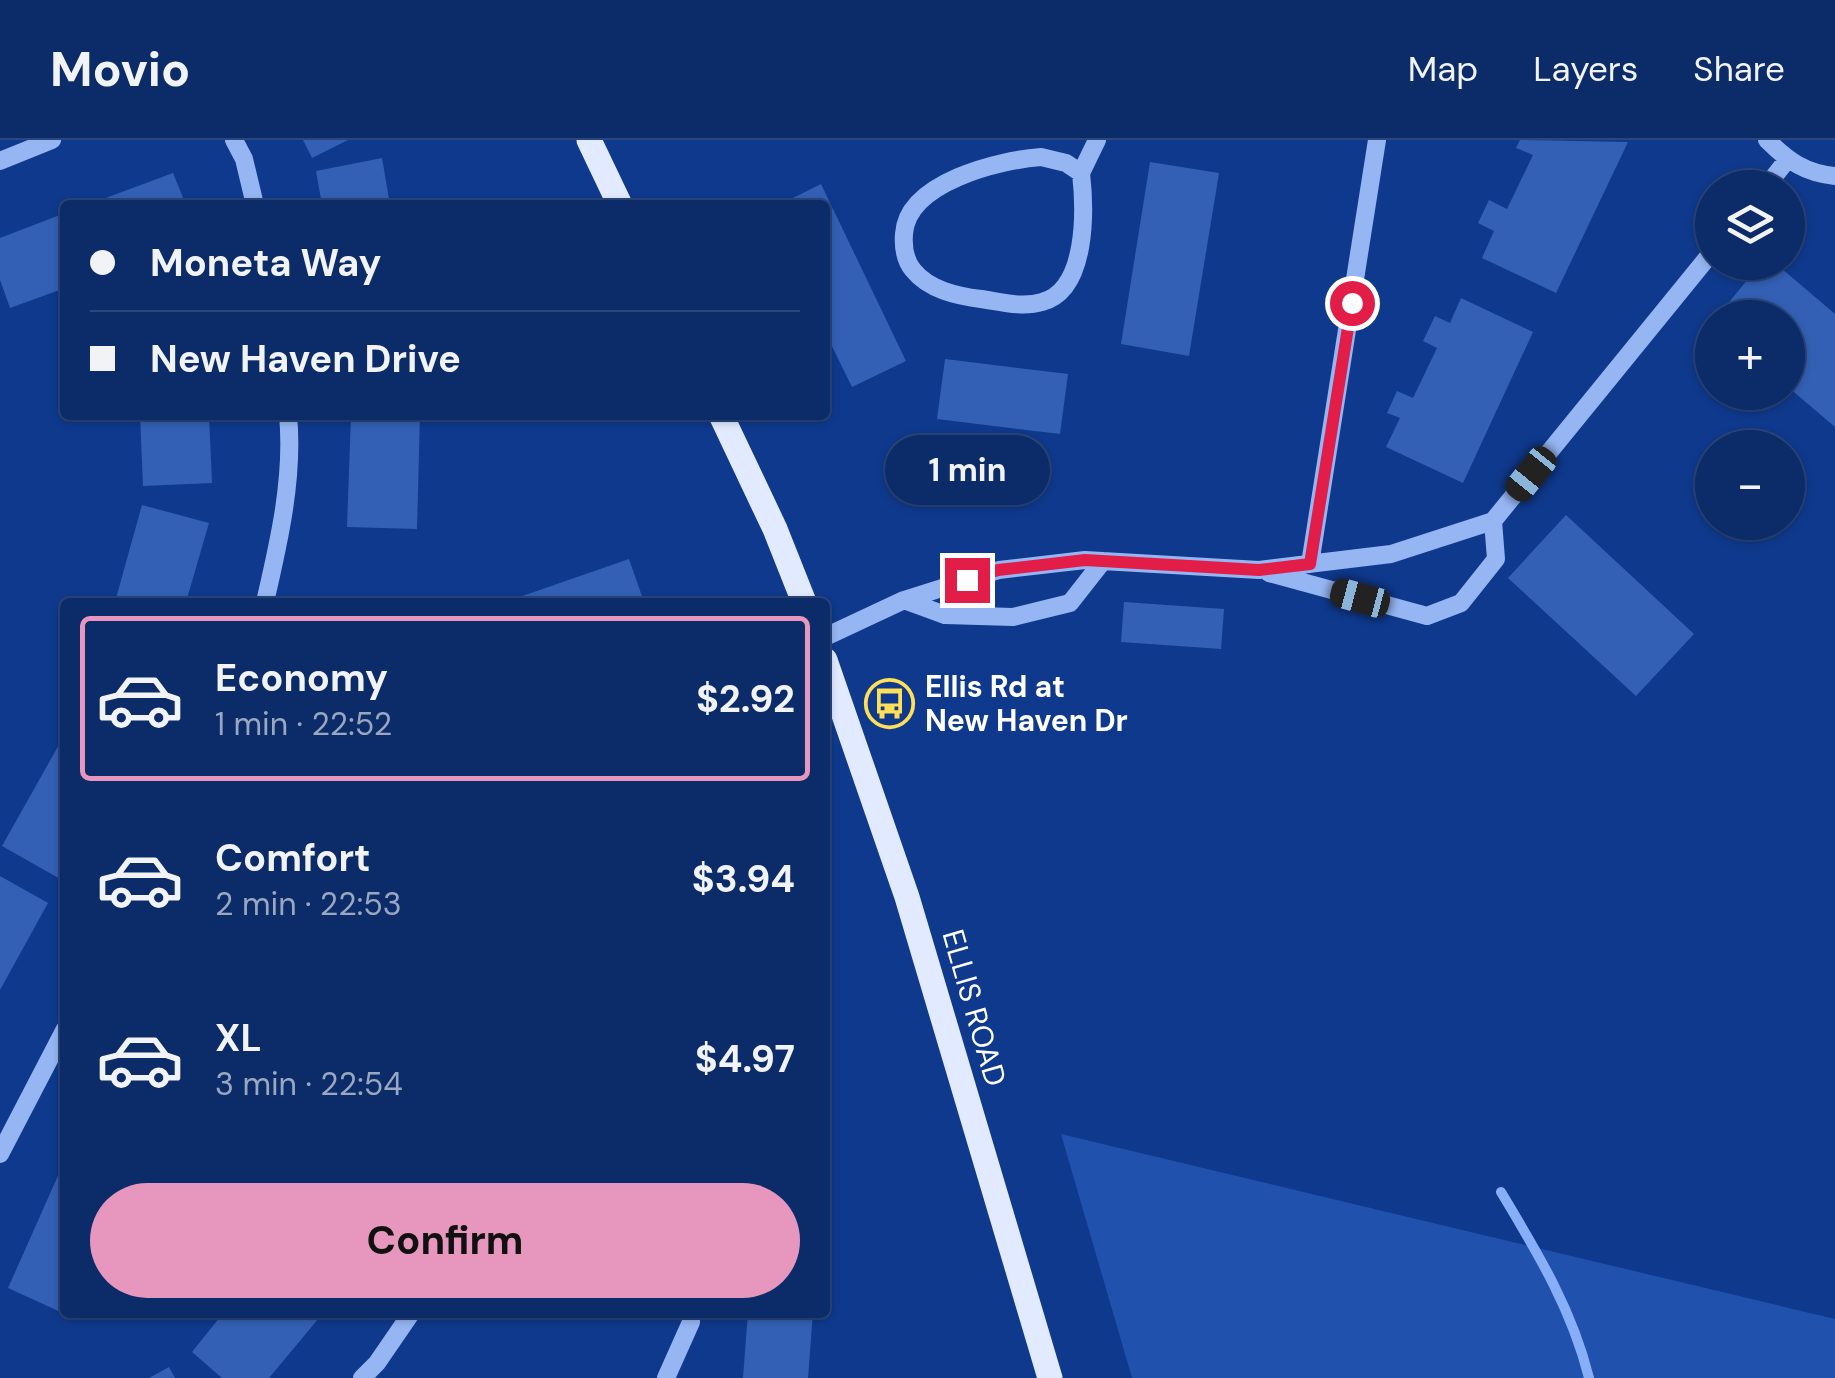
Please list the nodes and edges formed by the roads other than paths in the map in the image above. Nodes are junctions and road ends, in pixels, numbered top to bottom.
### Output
1 (52, 140) edge
2 (234, 140) edge
3 (590, 140) edge
4 (1097, 140) edge
5 (1377, 140) edge
6 (1767, 140) edge
7 (1787, 160) junction
8 (0, 161) edge
9 (1779, 170) edge
10 (1081, 172) junction
11 (1835, 176) edge
12 (255, 200) edge
13 (618, 200) edge
14 (1695, 273) edge
15 (289, 420) edge
16 (722, 420) edge
17 (1494, 521) junction
18 (1103, 561) junction
19 (1310, 564) junction
20 (1259, 570) junction
21 (267, 598) edge
22 (802, 598) edge
23 (904, 600) junction
24 (830, 634) edge
25 (830, 674) edge
26 (60, 1039) edge
27 (0, 1154) edge
28 (408, 1318) edge
29 (691, 1318) edge
30 (362, 1378) edge
31 (666, 1378) edge
32 (1050, 1378) edge

1 - 8 street
2 - 12 street
3 - 13 main road
4 - 10 street
5 - 19 street
6 - 7 street
7 - 9 street
7 - 11 street
10 - 10 street
14 - 17 street
15 - 21 street
16 - 22 main road
17 - 19 street
17 - 20 street
18 - 20 street
18 - 23 street
18 - 23 street
19 - 20 street
23 - 24 street
25 - 32 main road, ELLIS ROAD
26 - 27 street
28 - 30 street
29 - 31 street

